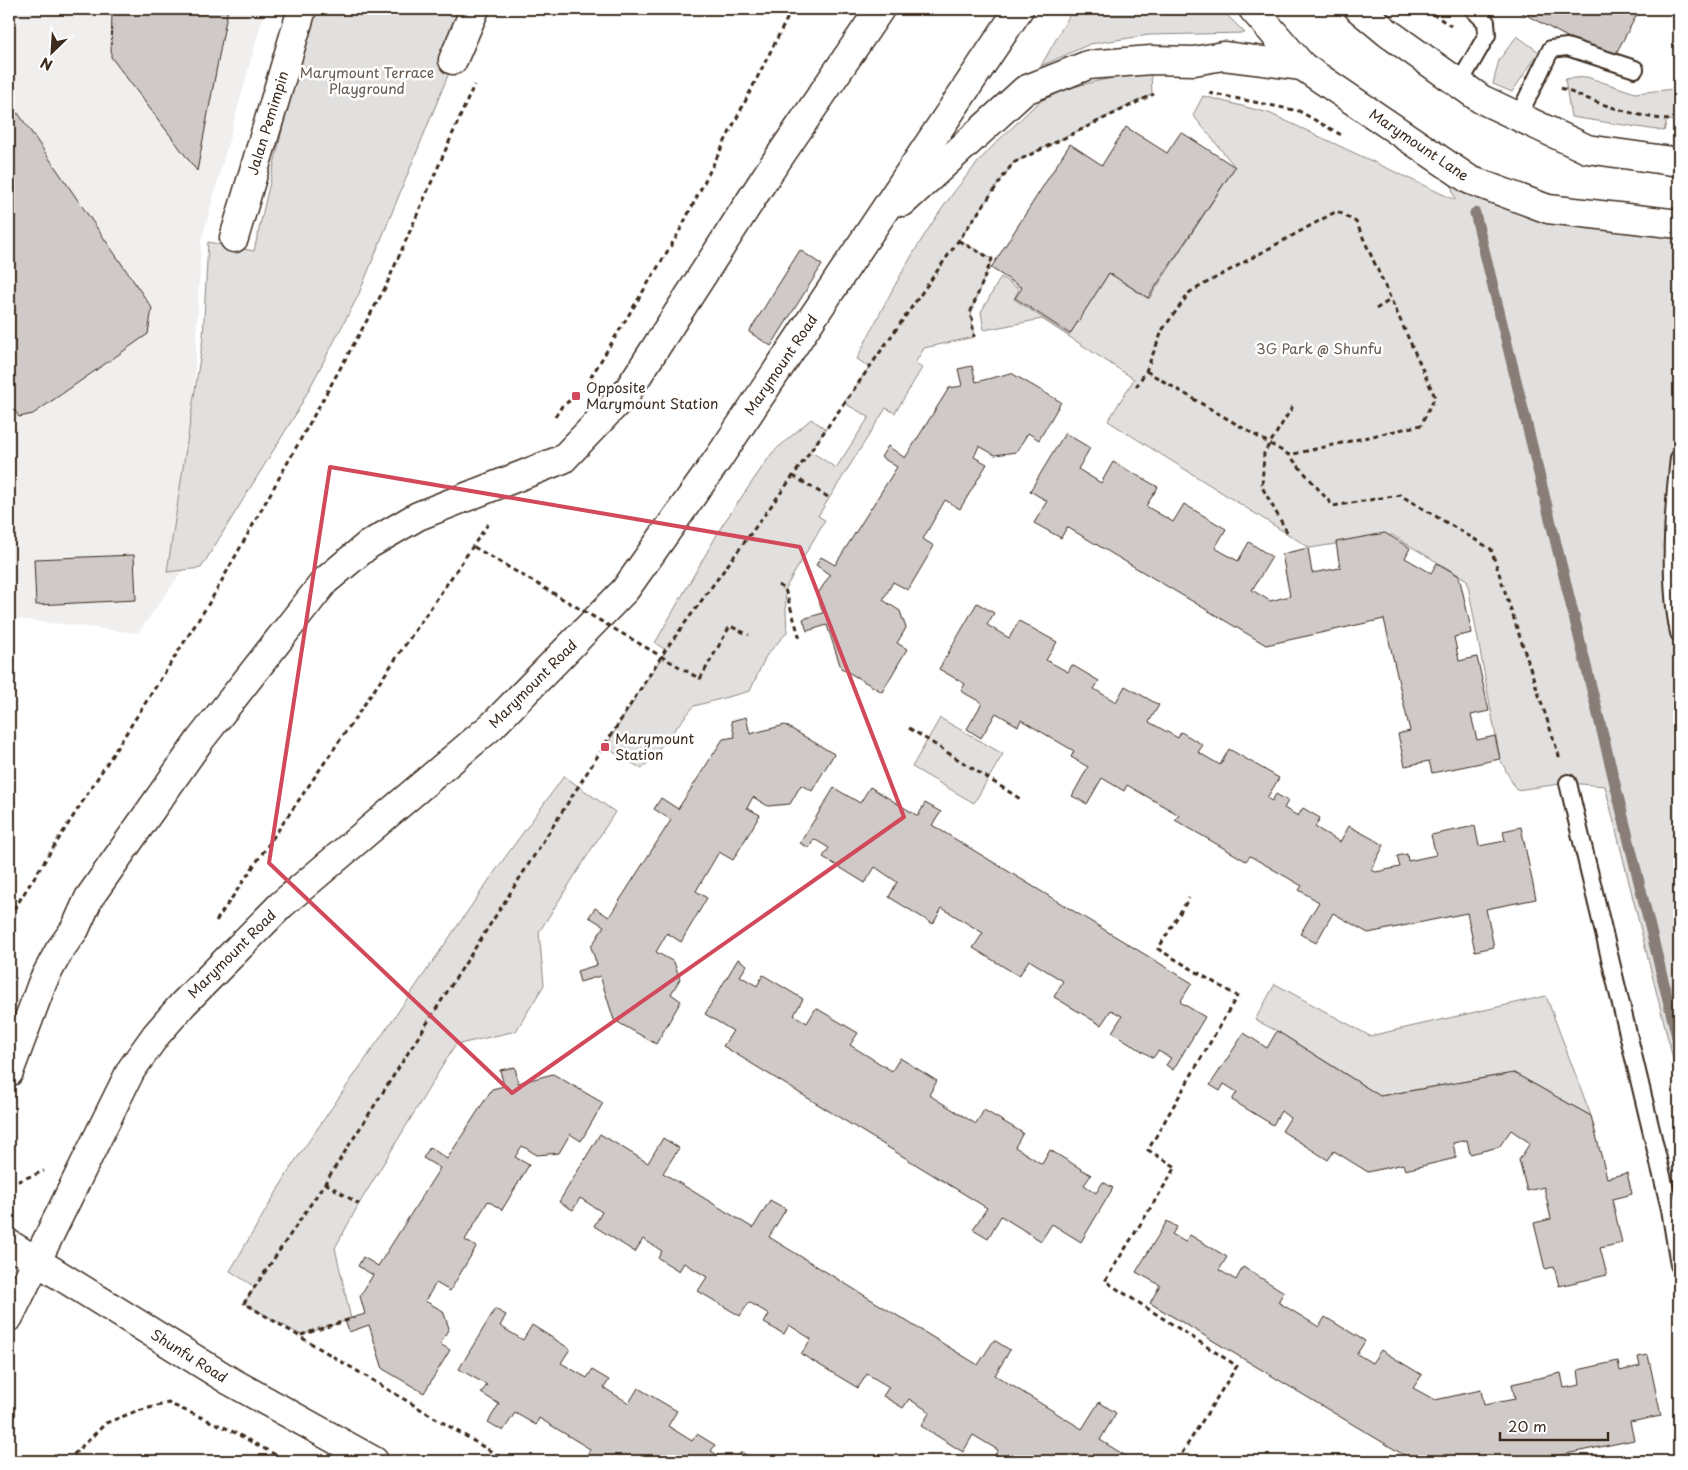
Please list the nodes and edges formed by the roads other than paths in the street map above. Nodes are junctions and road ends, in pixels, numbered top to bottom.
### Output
1 (302, 9) edge
2 (475, 9) edge
3 (880, 9) edge
4 (1019, 9) edge
5 (1253, 9) edge
6 (1359, 9) edge
7 (1473, 9) edge
8 (453, 60) dead end
9 (1302, 66) junction
10 (1635, 69) dead end
11 (1459, 84) junction
12 (1518, 117) junction
13 (1679, 162) edge
14 (1679, 224) edge
15 (870, 232) junction
16 (234, 238) dead end
17 (1679, 458) edge
18 (1679, 633) edge
19 (1568, 783) road end
20 (9, 1072) edge
21 (9, 1244) edge
22 (35, 1260) junction
23 (1679, 1265) edge
24 (9, 1317) edge
25 (374, 1461) edge

1 - 16 main road, Jalan Pemimpin
2 - 8 main road
3 - 20 main road
4 - 15 main road, Marymount Road
5 - 9 main road, Marymount Lane
6 - 11 main road
7 - 11 lane
9 - 14 main road, Marymount Lane
9 - 15 main road
10 - 12 lane
11 - 12 main road
12 - 13 main road
15 - 22 main road, Marymount Road
17 - 18 lane
19 - 23 lane
21 - 22 main road, Shunfu Road
22 - 24 main road, Marymount Road
22 - 25 main road, Shunfu Road

